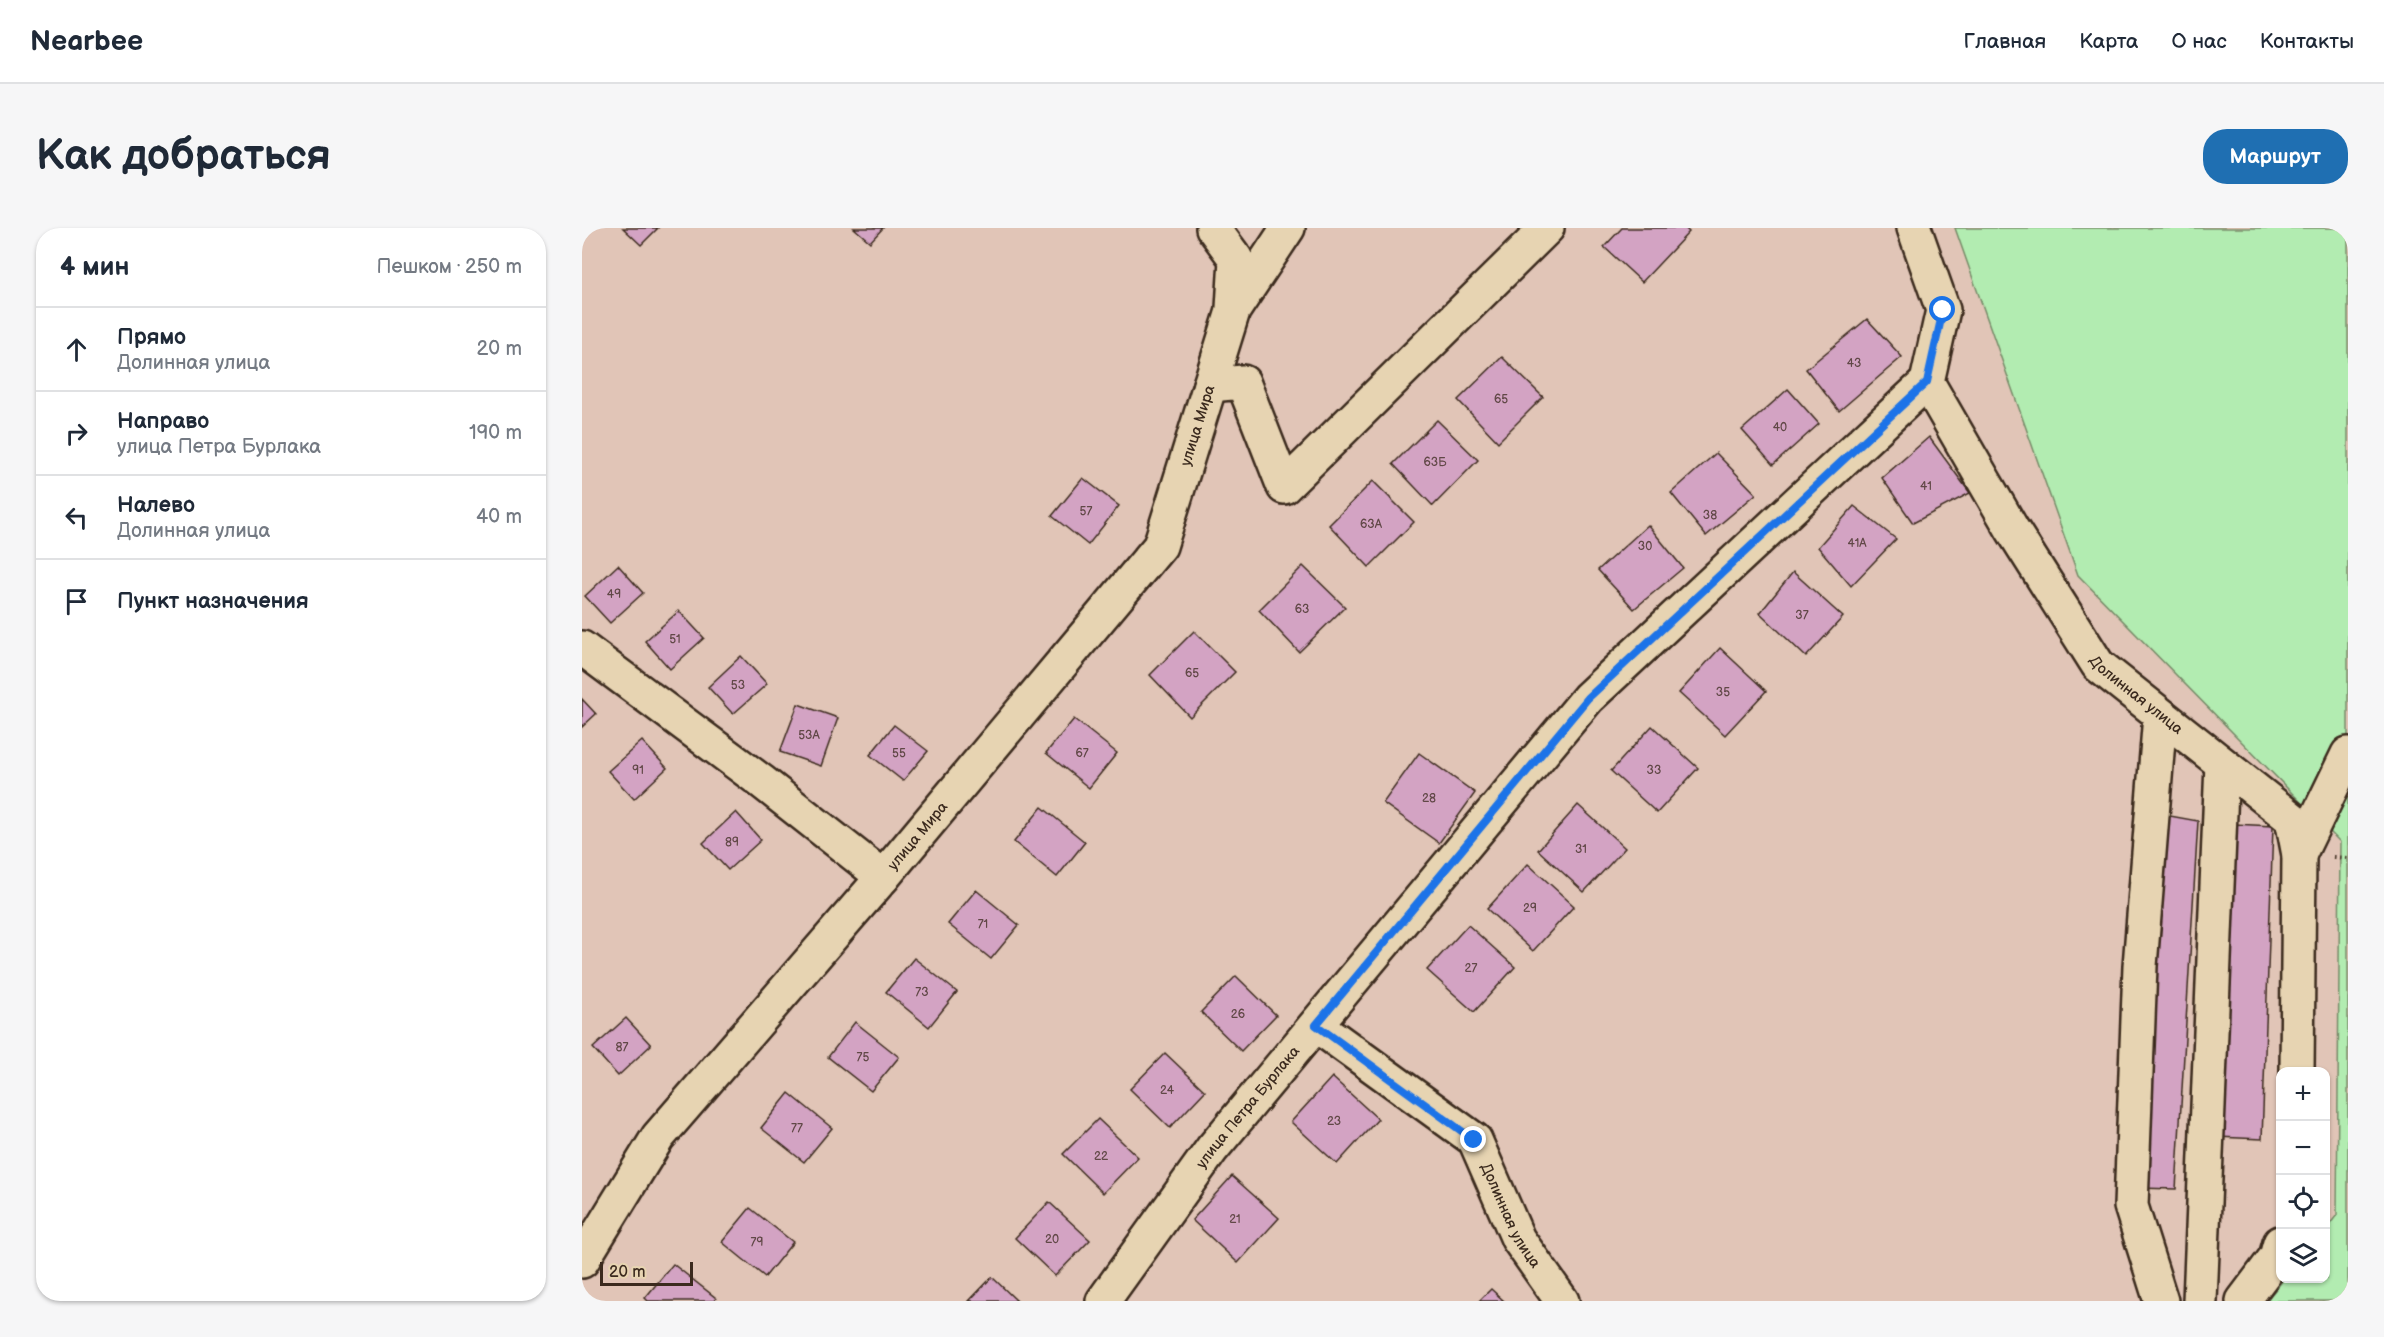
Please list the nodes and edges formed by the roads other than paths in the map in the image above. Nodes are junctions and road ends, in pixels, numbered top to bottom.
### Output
1 (1213, 228) edge
2 (1288, 228) edge
3 (1547, 228) edge
4 (1914, 228) edge
5 (1233, 311) junction
6 (1927, 382) junction
7 (1210, 385) junction
8 (582, 648) edge
9 (2160, 715) junction
10 (2348, 754) edge
11 (2222, 764) junction
12 (2299, 855) junction
13 (883, 877) junction
14 (1316, 1025) junction
15 (2297, 1067) edge
16 (2276, 1257) edge
17 (582, 1261) edge
18 (1103, 1301) edge
19 (1562, 1301) edge
20 (2162, 1301) edge
21 (2200, 1301) edge
22 (2243, 1301) edge

1 - 5 street
2 - 5 street
3 - 7 street, улица Мира
4 - 6 street
5 - 7 street
6 - 9 street, Долинная улица
6 - 14 street, улица Петра Бурлака
7 - 13 street, улица Мира
8 - 13 street, улица Мира
9 - 11 street, Долинная улица
9 - 20 street
10 - 12 street
11 - 12 street, Долинная улица
11 - 21 street
12 - 15 street, Долинная улица
13 - 17 street, улица Мира
14 - 18 street, улица Петра Бурлака
14 - 19 street, Долинная улица
16 - 22 street

